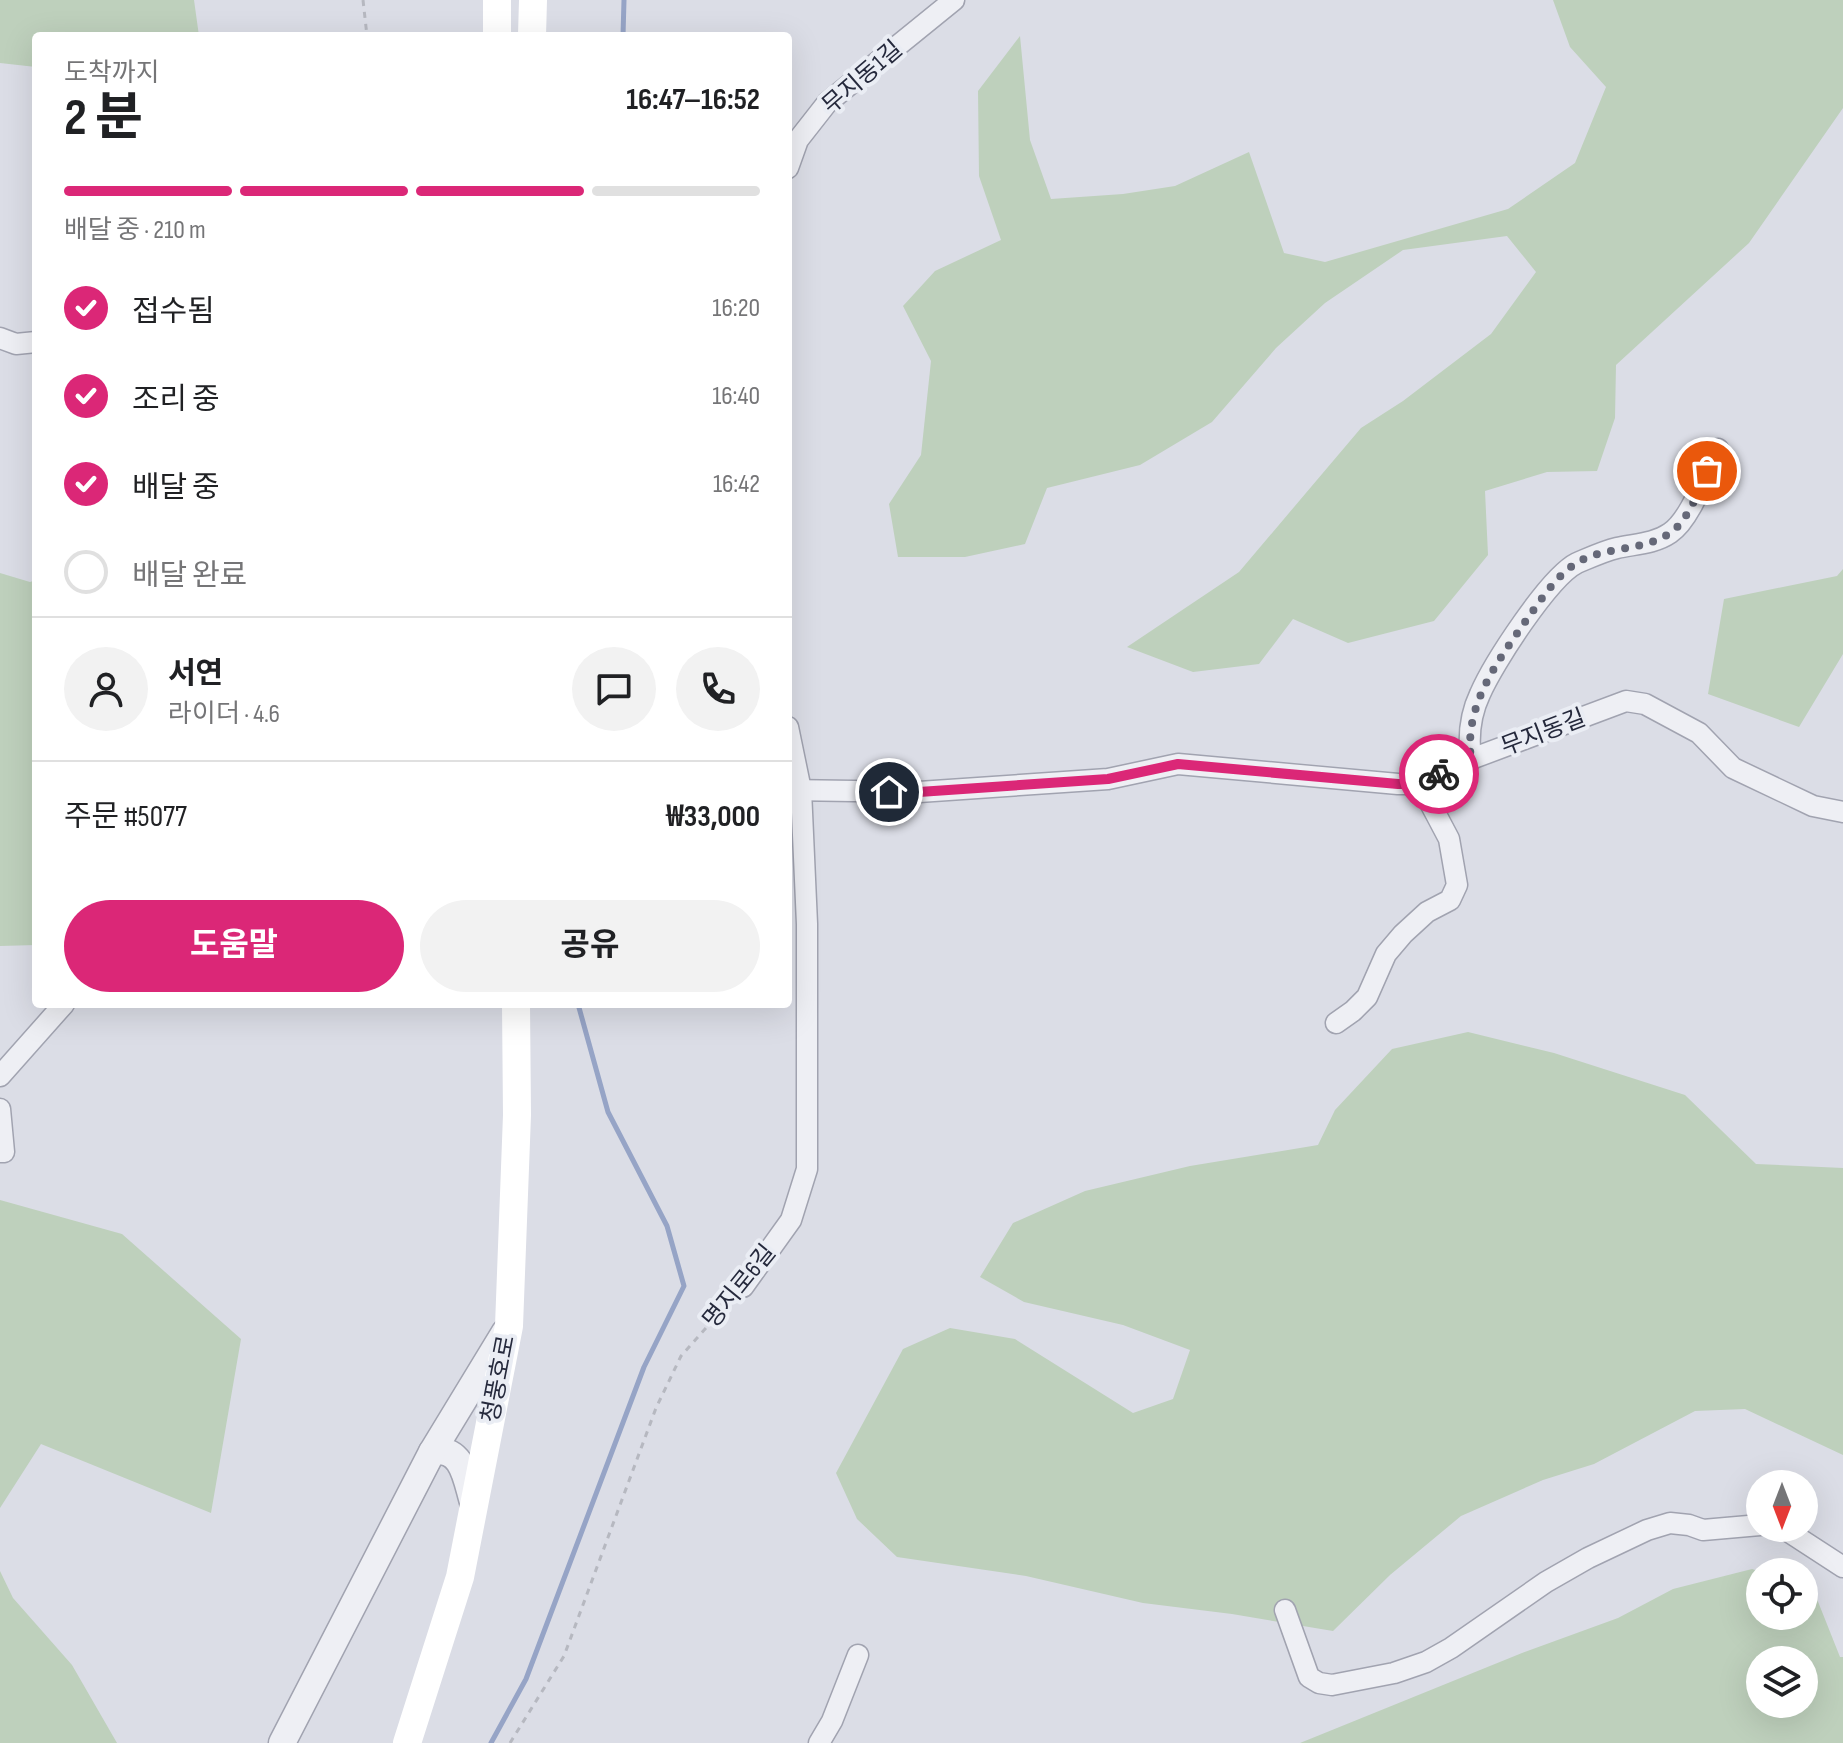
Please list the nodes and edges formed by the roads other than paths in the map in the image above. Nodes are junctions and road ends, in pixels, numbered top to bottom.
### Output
1 (497, 0) edge
2 (533, 0) edge
3 (954, 0) edge
4 (497, 32) edge
5 (532, 32) edge
6 (792, 157) edge
7 (0, 338) edge
8 (32, 342) edge
9 (1718, 449) dead end
10 (1471, 760) junction
11 (792, 763) edge
12 (1420, 784) junction
13 (795, 790) edge
14 (1843, 812) edge
15 (60, 1008) edge
16 (516, 1008) edge
17 (1336, 1023) dead end
18 (0, 1076) edge
19 (0, 1109) edge
20 (0, 1152) edge
21 (743, 1287) road end
22 (509, 1326) junction
23 (432, 1452) junction
24 (473, 1502) junction
25 (1746, 1526) edge
26 (1805, 1542) edge
27 (1843, 1567) edge
28 (1285, 1610) dead end
29 (858, 1655) dead end
30 (282, 1743) edge
31 (407, 1743) edge
32 (819, 1743) edge

1 - 4 main road
2 - 5 main road
3 - 6 street, 무지동1길
7 - 8 street
9 - 10 street
10 - 12 street, 무지동길
10 - 14 street, 무지동길
11 - 13 street
12 - 13 street, 무지동길
12 - 17 street
13 - 21 street, 명지로6길
15 - 18 street
16 - 22 main road, 청풍호로
19 - 20 street
22 - 23 street
22 - 24 main road, 청풍호로
23 - 24 street
23 - 30 street
24 - 31 main road, 청풍호로
25 - 28 street
26 - 27 street
29 - 32 street

